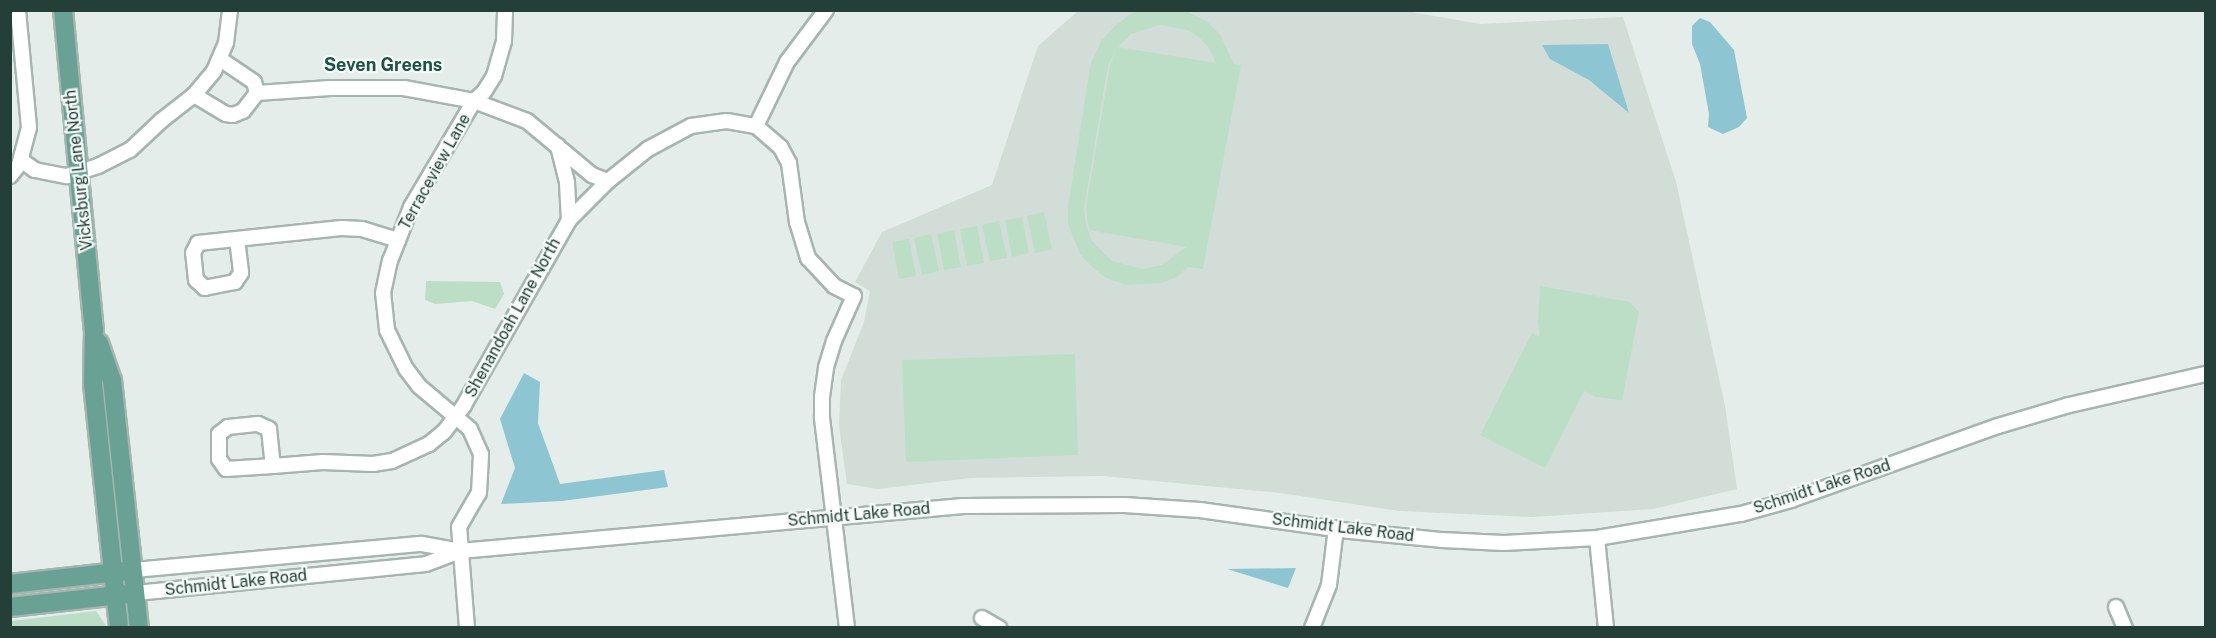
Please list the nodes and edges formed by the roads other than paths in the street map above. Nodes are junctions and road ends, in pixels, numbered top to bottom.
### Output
1 (18, 10) edge
2 (63, 10) edge
3 (230, 10) edge
4 (505, 10) edge
5 (826, 10) edge
6 (220, 59) junction
7 (257, 93) junction
8 (194, 95) junction
9 (474, 101) junction
10 (756, 126) junction
11 (558, 146) junction
12 (21, 160) junction
13 (79, 173) junction
14 (10, 176) edge
15 (608, 181) junction
16 (569, 220) junction
17 (237, 239) dead end
18 (398, 240) junction
19 (94, 330) junction
20 (2205, 374) edge
21 (457, 417) junction
22 (273, 466) junction
23 (834, 518) junction
24 (1336, 528) junction
25 (1597, 538) junction
26 (460, 551) junction
27 (134, 570) junction
28 (114, 573) junction
29 (10, 584) edge
30 (136, 593) junction
31 (116, 596) junction
32 (10, 607) edge
33 (2116, 607) dead end
34 (982, 618) dead end
35 (119, 627) edge
36 (140, 627) edge
37 (467, 627) edge
38 (847, 627) edge
39 (999, 627) edge
40 (1312, 627) edge
41 (1606, 627) edge
42 (2125, 627) edge

1 - 12 street
2 - 13 main road, Vicksburg Lane North
3 - 6 street
4 - 9 street, Terraceview Lane
5 - 10 street
6 - 7 street
6 - 8 street
7 - 8 street
7 - 9 street
8 - 13 street
9 - 11 street
9 - 18 street, Terraceview Lane
10 - 15 street, Shenandoah Lane North
10 - 23 street
11 - 15 street
11 - 16 street
12 - 13 street
12 - 14 street
13 - 19 main road, Vicksburg Lane North
15 - 16 street, Shenandoah Lane North
16 - 21 street, Shenandoah Lane North
17 - 18 street
18 - 21 street, Terraceview Lane
19 - 27 main road, Vicksburg Lane North
19 - 28 main road, Vicksburg Lane North
20 - 25 street, Schmidt Lake Road
21 - 22 street, Shenandoah Lane North
21 - 26 street, Terraceview Lane
22 - 22 street, Shenandoah Lane North
23 - 24 street, Schmidt Lake Road
23 - 26 street, Schmidt Lake Road
23 - 38 street
24 - 25 street, Schmidt Lake Road
24 - 40 street
25 - 41 street
26 - 27 street, Schmidt Lake Road
26 - 30 street, Schmidt Lake Road
26 - 37 street, Terraceview Lane
27 - 28 main road, Schmidt Lake Road
27 - 30 main road, Vicksburg Lane North
28 - 29 main road, Schmidt Lake Road
28 - 31 main road, Vicksburg Lane North
30 - 31 main road, Schmidt Lake Road
30 - 36 main road, Vicksburg Lane North
31 - 32 main road, Schmidt Lake Road
31 - 35 main road, Vicksburg Lane North
33 - 42 street
34 - 39 street

